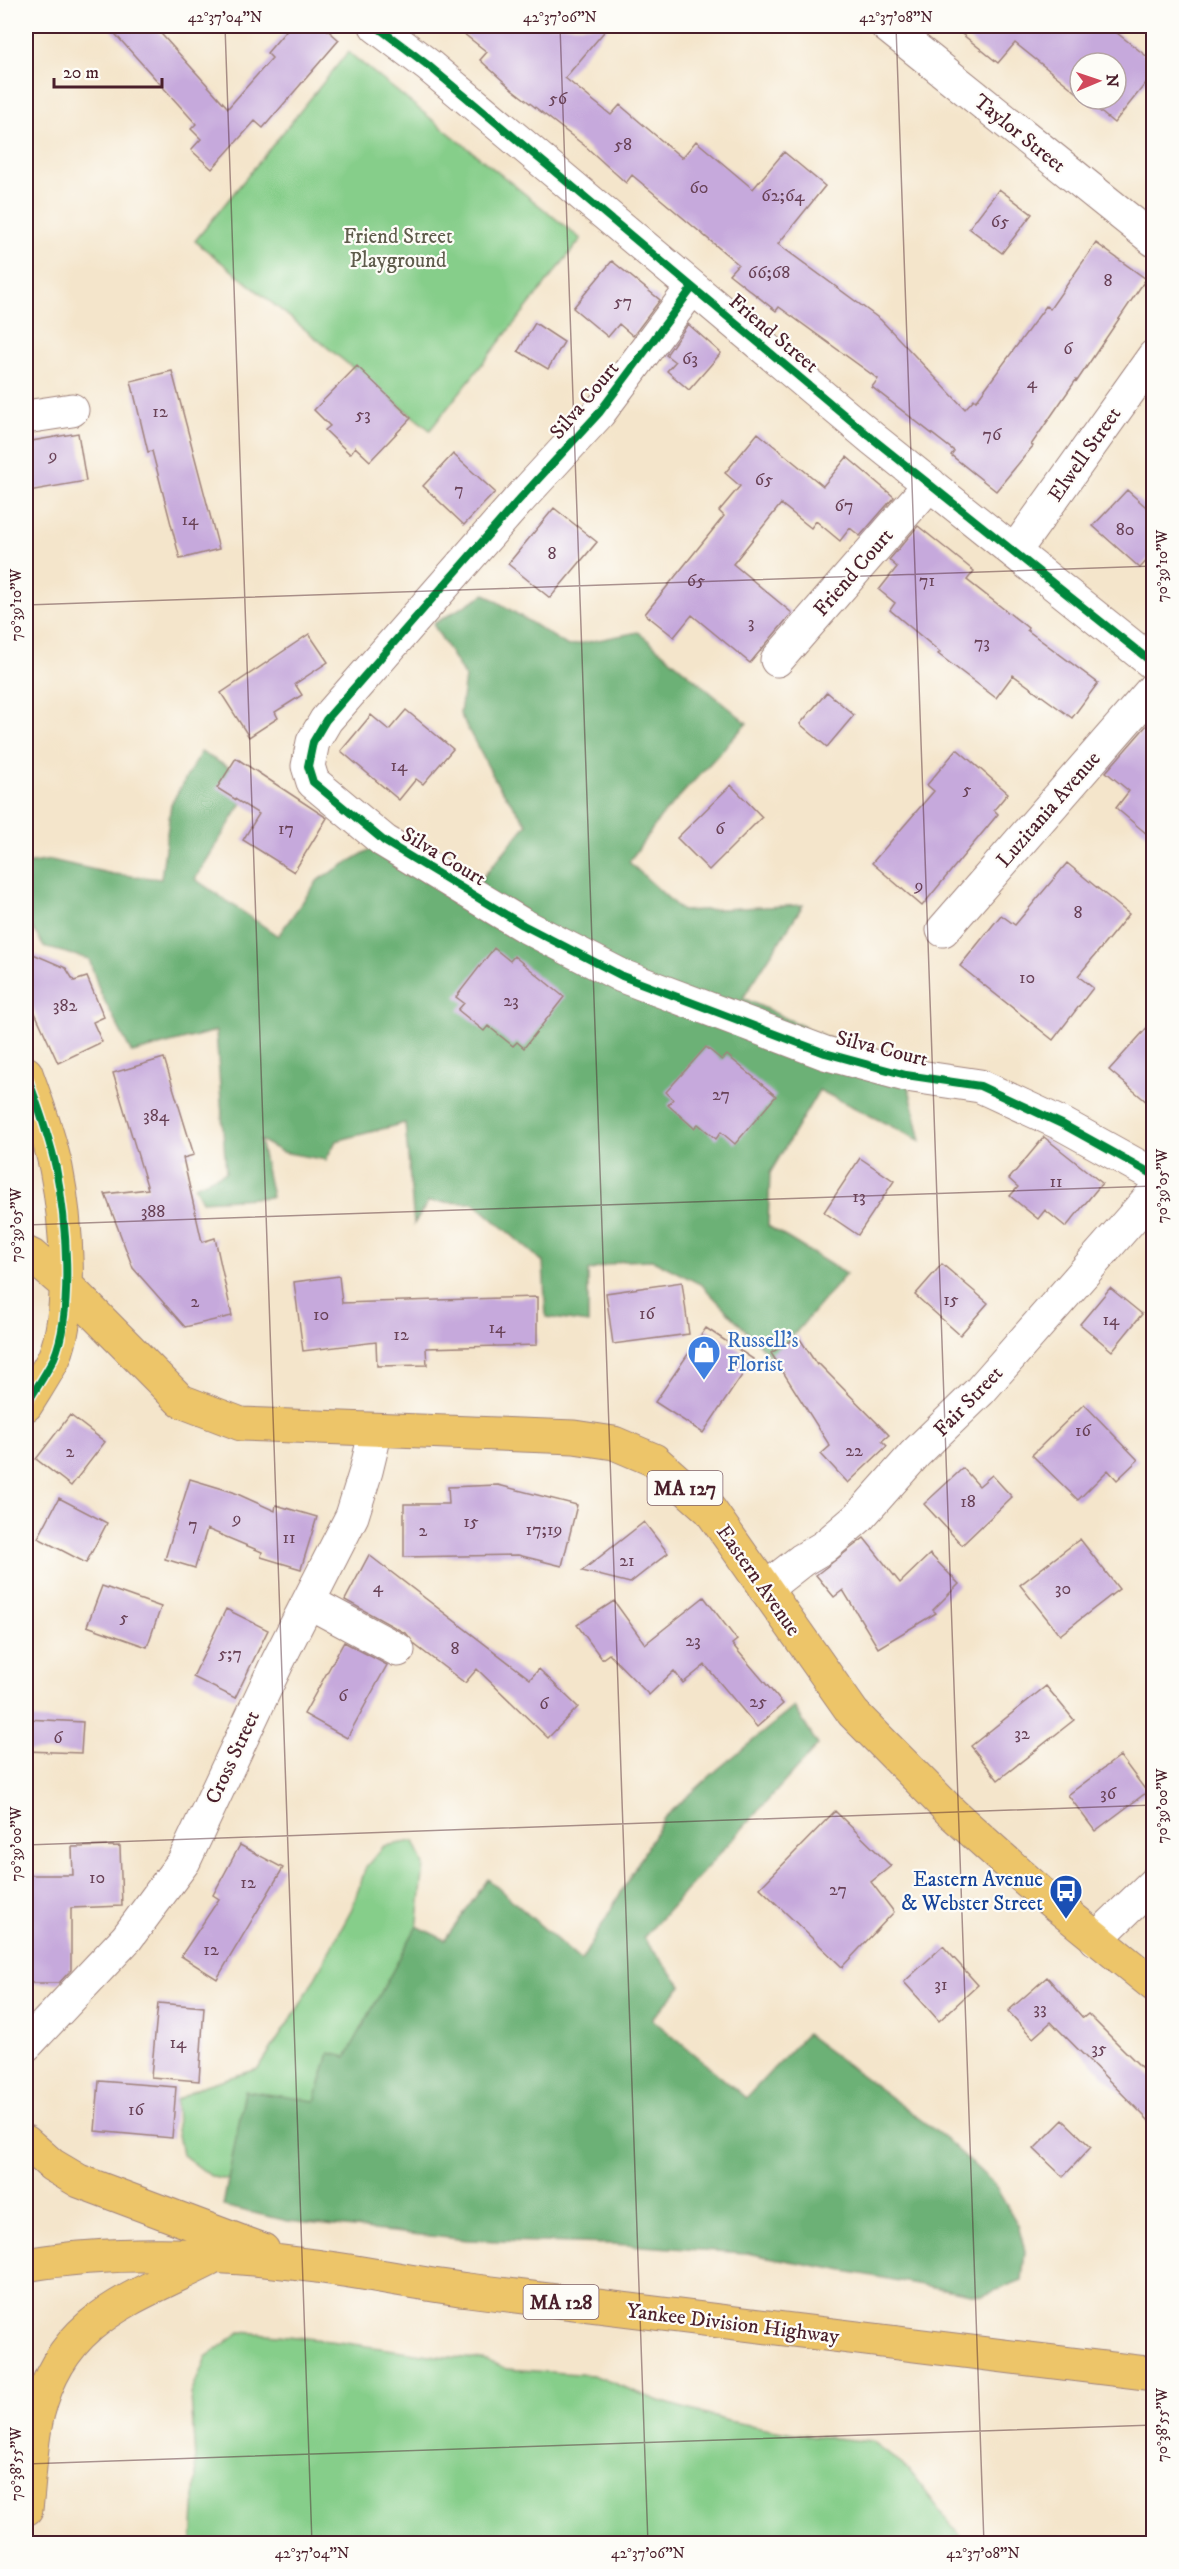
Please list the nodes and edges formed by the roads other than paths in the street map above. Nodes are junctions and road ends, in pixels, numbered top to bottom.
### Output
1 (376, 26) edge
2 (887, 26) edge
3 (1154, 240) edge
4 (692, 288) junction
5 (1154, 356) edge
6 (72, 410) dead end
7 (26, 417) edge
8 (930, 484) junction
9 (1014, 552) junction
10 (777, 660) dead end
11 (1154, 664) edge
12 (1154, 688) edge
13 (942, 930) dead end
14 (26, 1072) edge
15 (1154, 1175) edge
16 (1154, 1193) edge
17 (26, 1253) edge
18 (66, 1285) junction
19 (26, 1405) edge
20 (376, 1430) junction
21 (765, 1589) junction
22 (309, 1602) junction
23 (398, 1650) dead end
24 (1154, 1882) edge
25 (1096, 1939) junction
26 (1154, 1985) edge
27 (26, 2045) edge
28 (26, 2142) edge
29 (214, 2258) junction
30 (298, 2264) junction
31 (26, 2265) edge
32 (1097, 2367) junction
33 (1154, 2374) edge
34 (1154, 2389) edge
35 (26, 2509) edge

1 - 4 street, Friend Street
2 - 3 street, Taylor Street
4 - 8 street, Friend Street
4 - 15 street, Silva Court
5 - 9 street, Elwell Street
6 - 7 street
8 - 9 street, Friend Street
8 - 10 street, Friend Court
9 - 11 street, Friend Street
12 - 13 street, Luzitania Avenue
14 - 18 main road
16 - 21 street, Fair Street
17 - 18 main road, Eastern Avenue / MA 127
18 - 19 main road
18 - 20 main road, Eastern Avenue / MA 127
20 - 21 main road, Eastern Avenue / MA 127
20 - 22 street, Cross Street
21 - 25 main road, Eastern Avenue / MA 127
22 - 23 street
22 - 27 street, Cross Street
24 - 25 street
25 - 26 main road, Eastern Avenue / MA 127
28 - 30 main road
29 - 30 main road, Yankee Division Highway / MA 128
29 - 31 main road, Yankee Division Highway / MA 128
29 - 35 main road
30 - 32 main road, Yankee Division Highway / MA 128
32 - 33 main road, Yankee Division Highway / MA 128
32 - 34 main road

